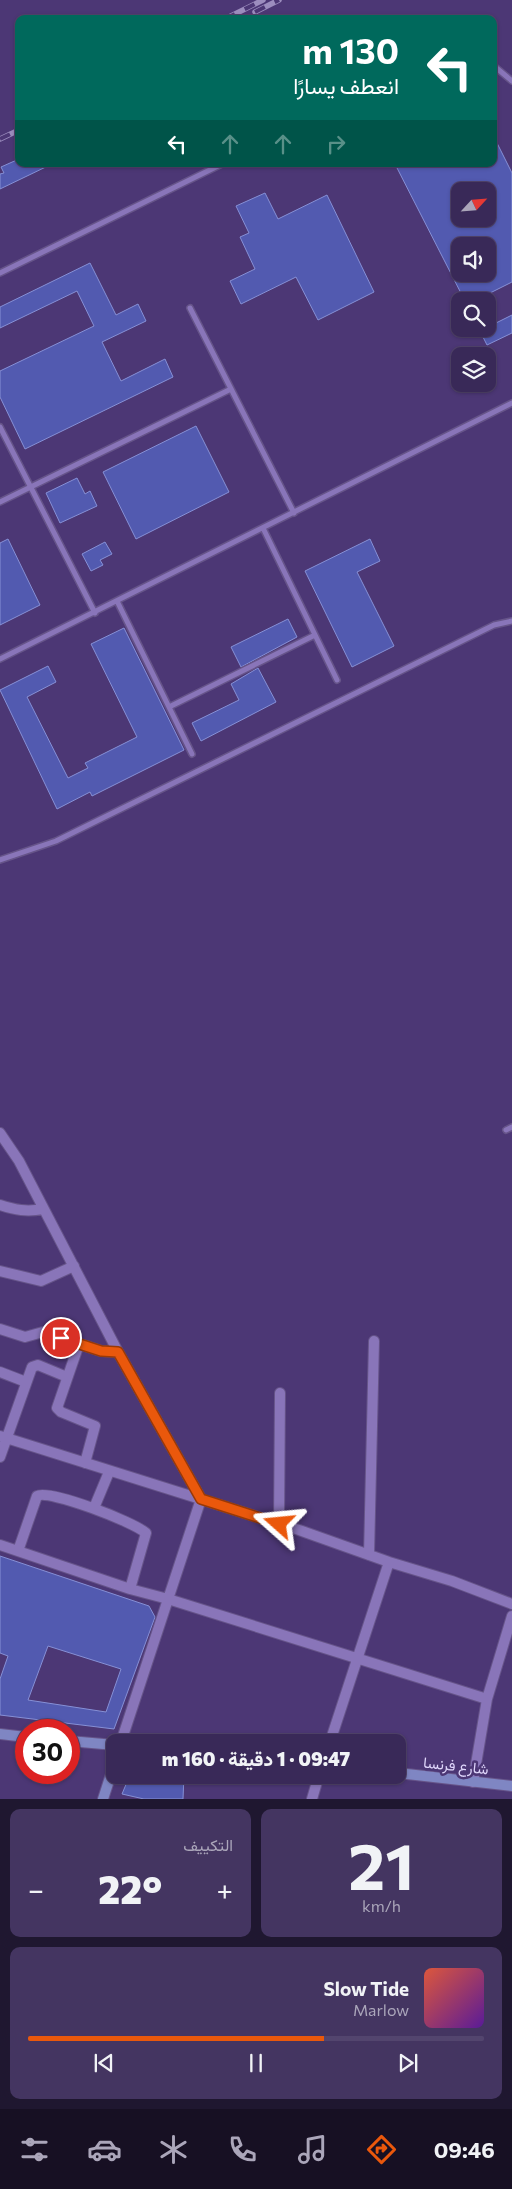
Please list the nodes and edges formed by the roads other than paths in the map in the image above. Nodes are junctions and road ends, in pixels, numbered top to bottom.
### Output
1 (497, 68) edge
2 (512, 81) edge
3 (216, 167) edge
4 (0, 273) edge
5 (190, 308) dead end
6 (231, 388) junction
7 (512, 403) edge
8 (0, 426) edge
9 (31, 487) junction
10 (0, 502) edge
11 (294, 513) junction
12 (263, 528) junction
13 (117, 602) junction
14 (95, 613) junction
15 (512, 621) edge
16 (315, 634) junction
17 (0, 659) edge
18 (338, 680) dead end
19 (169, 707) junction
20 (192, 754) dead end
21 (0, 860) edge
22 (512, 1127) edge
23 (506, 1130) dead end
24 (0, 1133) edge
25 (0, 1205) edge
26 (43, 1209) junction
27 (74, 1266) junction
28 (0, 1271) edge
29 (0, 1329) edge
30 (374, 1341) dead end
31 (78, 1344) junction
32 (118, 1352) junction
33 (0, 1372) edge
34 (67, 1377) junction
35 (26, 1382) junction
36 (280, 1393) dead end
37 (3, 1437) edge
38 (0, 1457) edge
39 (85, 1463) junction
40 (109, 1472) junction
41 (201, 1499) junction
42 (94, 1508) junction
43 (279, 1524) junction
44 (0, 1545) edge
45 (18, 1551) junction
46 (369, 1555) junction
47 (389, 1562) junction
48 (130, 1589) junction
49 (168, 1599) junction
50 (512, 1604) edge
51 (512, 1616) edge
52 (357, 1659) junction
53 (487, 1699) junction
54 (0, 1734) edge
55 (124, 1734) edge
56 (333, 1734) edge
57 (15, 1736) edge
58 (80, 1741) edge
59 (106, 1744) edge
60 (406, 1774) edge
61 (473, 1782) junction
62 (108, 1784) edge
63 (317, 1784) edge
64 (512, 1786) edge
65 (103, 1799) edge
66 (312, 1799) edge

1 - 2 lane
3 - 4 lane
5 - 6 lane
6 - 9 lane
6 - 11 lane
7 - 11 lane
8 - 9 lane
9 - 10 lane
9 - 14 lane
11 - 12 lane
12 - 13 lane
12 - 16 lane
13 - 14 lane
13 - 19 lane
14 - 17 lane
15 - 21 lane
16 - 18 lane
16 - 19 lane
19 - 20 lane
22 - 23 lane
24 - 26 street
25 - 26 street
26 - 27 street
27 - 28 street
27 - 32 street
29 - 31 street
30 - 46 street
31 - 32 street
31 - 34 street
32 - 41 street
33 - 35 street
34 - 35 street
34 - 39 street
35 - 37 street
36 - 43 street
37 - 38 street
37 - 39 street
39 - 40 street
40 - 41 street
40 - 42 street
41 - 43 street
41 - 49 street
42 - 45 street
42 - 48 street
43 - 46 street
44 - 45 street
45 - 48 street
46 - 47 street
47 - 50 street
47 - 52 street
48 - 49 street
49 - 52 street
49 - 55 street
51 - 53 street
52 - 53 street
52 - 56 street
53 - 61 street
54 - 57 street
58 - 59 street
60 - 61 street, شارع فرنسا
61 - 64 street, شارع فرنسا
62 - 65 street
63 - 66 street

